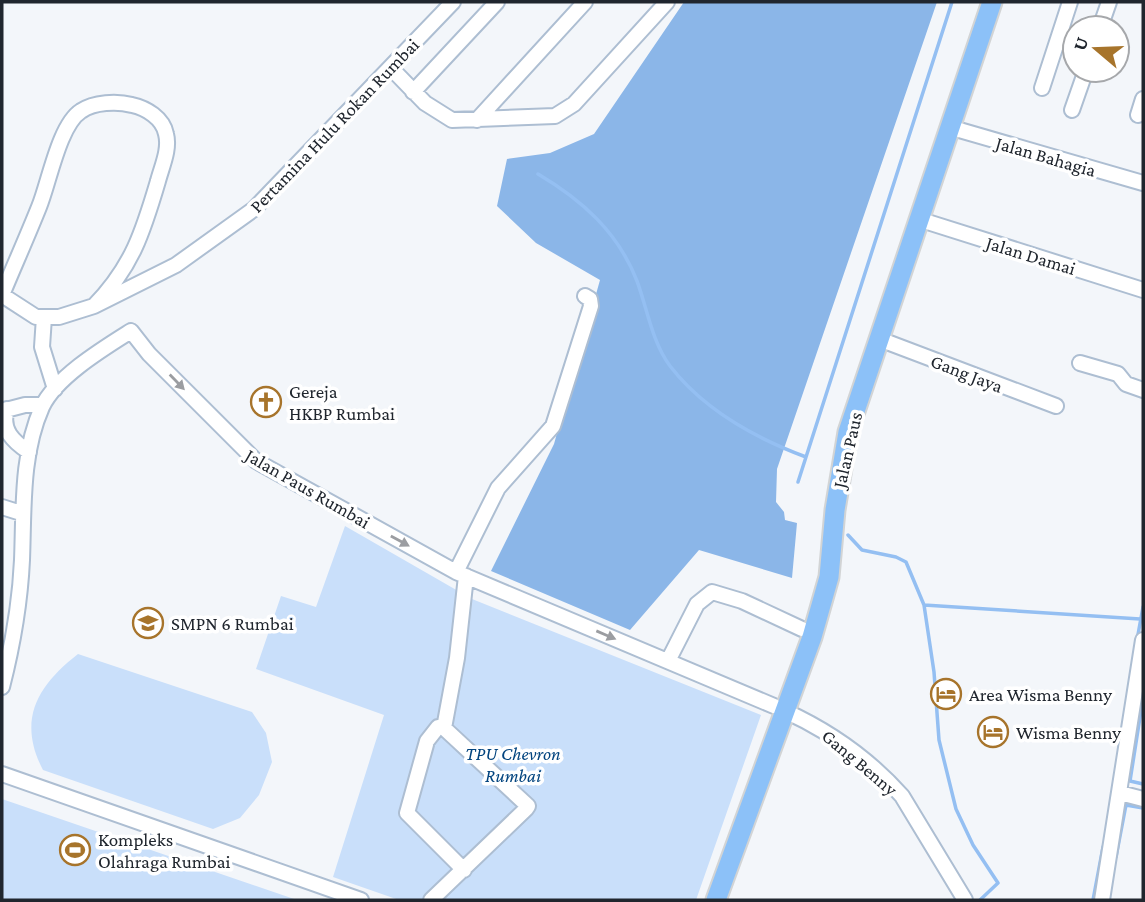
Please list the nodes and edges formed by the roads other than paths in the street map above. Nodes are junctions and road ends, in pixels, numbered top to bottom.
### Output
1 (453, 2) edge
2 (497, 2) edge
3 (585, 2) edge
4 (667, 2) edge
5 (981, 2) edge
6 (992, 2) edge
7 (1070, 2) edge
8 (391, 68) junction
9 (1081, 84) edge
10 (1042, 88) dead end
11 (413, 92) junction
12 (1143, 99) edge
13 (1072, 110) dead end
14 (1138, 115) dead end
15 (477, 120) junction
16 (949, 127) junction
17 (1143, 183) edge
18 (918, 219) junction
19 (1143, 290) edge
20 (585, 296) dead end
21 (94, 306) junction
22 (44, 317) junction
23 (879, 340) junction
24 (1080, 363) dead end
25 (55, 389) junction
26 (1143, 390) edge
27 (43, 405) junction
28 (1056, 406) dead end
29 (4, 410) edge
30 (29, 452) junction
31 (2, 507) edge
32 (22, 513) junction
33 (461, 574) junction
34 (802, 629) junction
35 (1143, 640) edge
36 (668, 661) junction
37 (2, 687) edge
38 (779, 708) junction
39 (443, 728) junction
40 (2, 774) edge
41 (1121, 793) junction
42 (1143, 799) edge
43 (464, 870) junction
44 (361, 900) edge
45 (431, 900) edge
46 (706, 900) edge
47 (716, 900) edge
48 (965, 900) edge
49 (1102, 900) edge

1 - 8 street, Pertamina Hulu Rokan Rumbai
2 - 11 street
3 - 15 street
4 - 15 street
5 - 34 main road, Jalan Paus
6 - 16 main road, Jalan Paus
7 - 10 street
8 - 11 street
8 - 21 street, Pertamina Hulu Rokan Rumbai
9 - 13 street
11 - 15 street
12 - 14 street
16 - 17 street, Jalan Bahagia
16 - 18 main road, Jalan Paus
18 - 19 street, Jalan Damai
18 - 23 main road, Jalan Paus
20 - 33 street
21 - 22 street, Pertamina Hulu Rokan Rumbai
21 - 22 street
22 - 25 street
23 - 28 street, Gang Jaya
23 - 38 main road, Jalan Paus
24 - 26 street
25 - 27 street, Jalan Paus Rumbai
25 -> 33 street, Jalan Paus Rumbai
27 - 29 street
27 - 30 street, Jalan Paus Rumbai
29 - 30 street
30 - 32 street, Jalan Paus Rumbai
31 - 32 street
32 - 37 street, Jalan Paus Rumbai
33 -> 36 street, Jalan Paus Rumbai
33 - 39 street
34 - 36 street
34 - 38 main road, Jalan Paus
35 - 41 street
36 - 38 street, Jalan Paus Rumbai
38 - 46 main road, Jalan Paus
38 - 47 main road, Jalan Paus
38 - 48 street, Gang Benny
39 - 43 street
39 - 43 street
40 - 44 street
41 - 42 street
41 - 49 street
43 - 45 street

